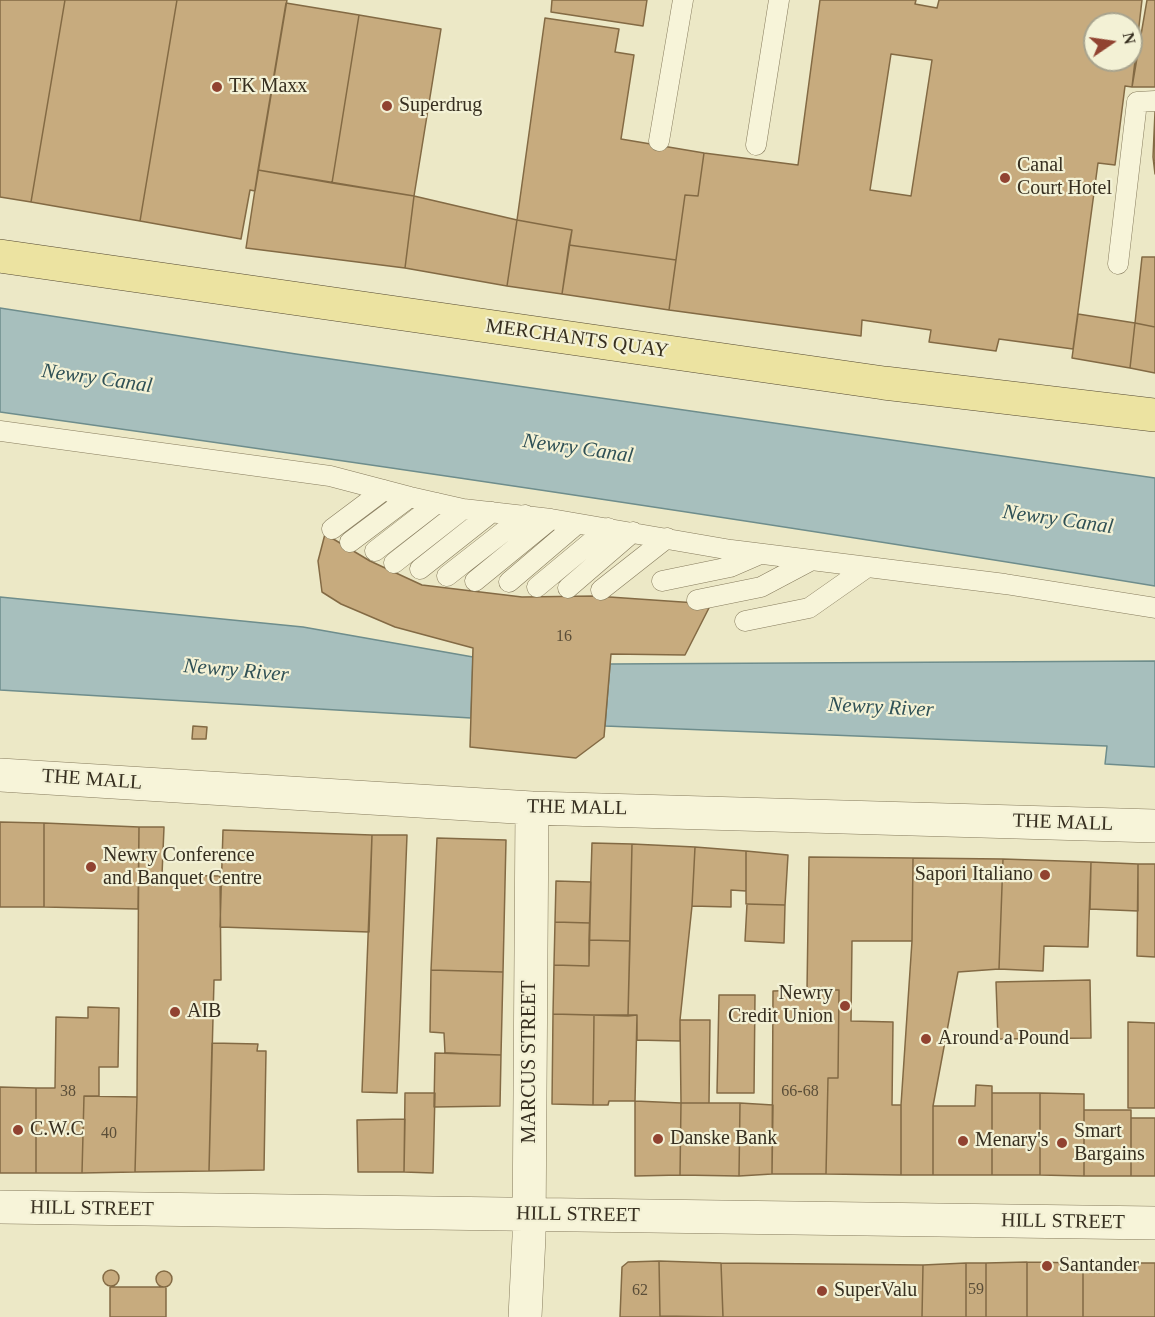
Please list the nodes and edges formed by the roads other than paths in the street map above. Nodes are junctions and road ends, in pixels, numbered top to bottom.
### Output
1 (683, 0) edge
2 (779, 0) edge
3 (1155, 101) edge
4 (659, 141) dead end
5 (756, 145) dead end
6 (0, 256) edge
7 (1118, 264) dead end
8 (1155, 415) edge
9 (0, 431) edge
10 (384, 490) junction
11 (410, 497) junction
12 (437, 503) junction
13 (464, 509) junction
14 (492, 512) junction
15 (525, 515) junction
16 (550, 519) junction
17 (577, 524) junction
18 (608, 528) junction
19 (332, 529) dead end
20 (633, 532) junction
21 (667, 538) junction
22 (350, 542) dead end
23 (375, 551) dead end
24 (762, 553) junction
25 (812, 560) junction
26 (394, 563) dead end
27 (866, 568) junction
28 (420, 569) dead end
29 (447, 576) dead end
30 (476, 581) dead end
31 (662, 581) dead end
32 (509, 582) dead end
33 (537, 587) dead end
34 (568, 588) dead end
35 (601, 590) dead end
36 (697, 600) dead end
37 (1155, 608) edge
38 (745, 621) dead end
39 (0, 775) edge
40 (532, 808) junction
41 (1155, 826) edge
42 (0, 1208) edge
43 (529, 1214) junction
44 (1155, 1223) edge
45 (525, 1317) edge

1 - 4 lane
2 - 5 lane
3 - 7 lane
6 - 8 main road, MERCHANTS QUAY
9 - 10 lane
10 - 11 lane
10 - 19 lane
11 - 12 lane
11 - 22 lane
12 - 13 lane
12 - 23 lane
13 - 14 lane
13 - 26 lane
14 - 15 lane
14 - 28 lane
15 - 16 lane
15 - 29 lane
16 - 17 lane
16 - 30 lane
17 - 18 lane
17 - 32 lane
18 - 20 lane
18 - 33 lane
20 - 21 lane
20 - 34 lane
21 - 24 lane
21 - 35 lane
24 - 25 lane
24 - 31 lane
25 - 27 lane
25 - 36 lane
27 - 37 lane
27 - 38 lane
39 - 40 street, THE MALL
40 - 41 street, THE MALL
40 - 43 street, MARCUS STREET
42 - 43 street, HILL STREET
43 - 44 street, HILL STREET
43 - 45 street, MARCUS STREET

